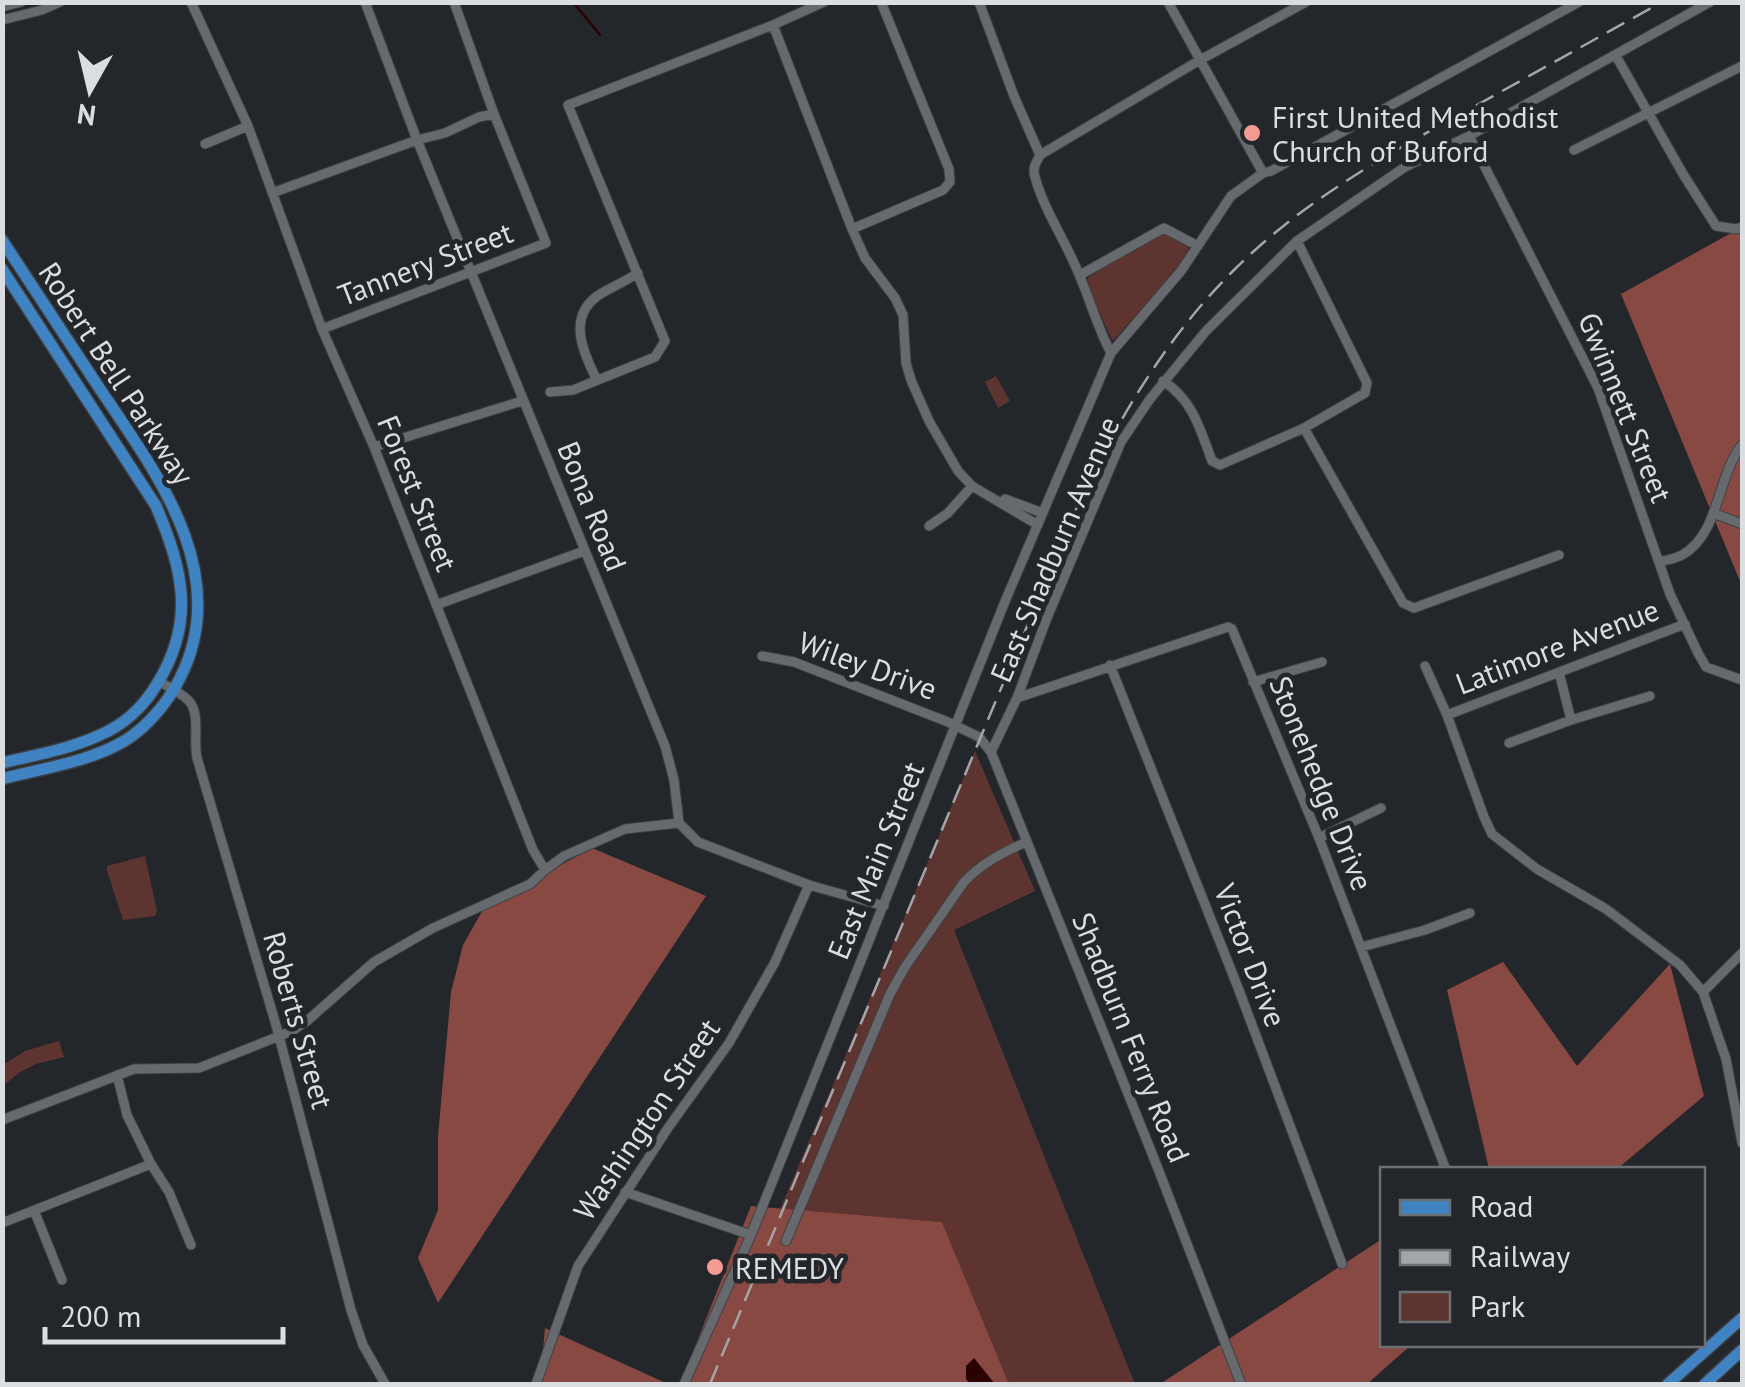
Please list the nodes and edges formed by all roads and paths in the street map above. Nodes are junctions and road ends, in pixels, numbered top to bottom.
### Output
1 (21, 2) edge
2 (60, 2) edge
3 (191, 2) edge
4 (366, 2) edge
5 (454, 2) edge
6 (824, 2) edge
7 (881, 2) edge
8 (1168, 2) edge
9 (1306, 2) edge
10 (1579, 2) edge
11 (1710, 2) edge
12 (981, 3) edge
13 (2, 7) edge
14 (2, 20) edge
15 (773, 25) junction
16 (1616, 56) junction
17 (1200, 60) junction
18 (1742, 66) edge
19 (1649, 113) junction
20 (494, 114) junction
21 (248, 126) junction
22 (1469, 136) junction
23 (417, 140) junction
24 (206, 144) dead end
25 (1574, 150) dead end
26 (1040, 155) junction
27 (1263, 173) junction
28 (272, 193) junction
29 (1742, 227) edge
30 (852, 229) junction
31 (2, 240) edge
32 (1297, 241) junction
33 (1198, 246) junction
34 (2, 269) edge
35 (470, 272) junction
36 (638, 274) junction
37 (1080, 275) junction
38 (322, 329) junction
39 (1111, 354) junction
40 (597, 380) junction
41 (1163, 381) junction
42 (550, 392) dead end
43 (522, 401) junction
44 (1304, 428) junction
45 (1742, 445) edge
46 (374, 447) junction
47 (972, 486) junction
48 (988, 494) junction
49 (1043, 513) junction
50 (1713, 513) junction
51 (1038, 524) junction
52 (1742, 524) edge
53 (930, 526) dead end
54 (584, 551) junction
55 (1559, 554) dead end
56 (1659, 562) junction
57 (436, 605) junction
58 (1686, 624) junction
59 (762, 656) dead end
60 (1322, 662) dead end
61 (1110, 665) junction
62 (1425, 666) dead end
63 (1559, 672) junction
64 (1742, 680) edge
65 (159, 681) junction
66 (1253, 682) junction
67 (174, 690) junction
68 (1650, 696) dead end
69 (1017, 698) junction
70 (1447, 715) junction
71 (1571, 720) junction
72 (956, 725) junction
73 (1508, 743) dead end
74 (991, 752) junction
75 (2, 763) edge
76 (2, 779) edge
77 (1381, 808) dead end
78 (679, 823) junction
79 (1319, 838) junction
80 (1026, 842) junction
81 (545, 870) junction
82 (809, 885) junction
83 (884, 906) junction
84 (1470, 913) dead end
85 (1361, 947) junction
86 (1742, 954) edge
87 (1703, 992) junction
88 (279, 1036) junction
89 (117, 1075) junction
90 (2, 1120) edge
91 (1742, 1143) edge
92 (151, 1164) junction
93 (1445, 1167) edge
94 (625, 1192) junction
95 (34, 1210) junction
96 (2, 1222) edge
97 (751, 1235) junction
98 (786, 1241) dead end
99 (191, 1245) dead end
100 (1342, 1264) dead end
101 (62, 1280) dead end
102 (1742, 1318) edge
103 (1742, 1350) edge
104 (385, 1384) edge
105 (536, 1384) edge
106 (684, 1384) edge
107 (1241, 1384) edge
108 (1668, 1384) edge
109 (1705, 1384) edge

1 - 13 street
2 - 14 street
3 - 21 street, Forest Street
4 - 23 street, Bona Road
5 - 20 street
6 - 15 street
7 - 30 street
8 - 17 street
9 - 17 street
10 - 27 street, East Main Street
11 - 16 street, East Shadburn Avenue
12 - 26 street
15 - 30 street
15 - 36 street
16 - 19 street
16 - 22 street, East Shadburn Avenue
17 - 26 street
17 - 27 street
18 - 19 street
19 - 25 street
19 - 29 street
20 - 23 street
20 - 35 street, Tannery Street
21 - 24 street
21 - 28 street, Forest Street
22 - 32 street, East Shadburn Avenue
22 - 56 street, Gwinnett Street
23 - 28 street
23 - 35 street, Bona Road
26 - 37 street
27 - 33 street, East Main Street
28 - 38 street, Forest Street
30 - 47 street
31 - 67 main road, Robert Bell Parkway
32 - 41 street, East Shadburn Avenue
32 - 44 street
33 - 37 street
33 - 39 street, East Main Street
34 - 65 main road, Robert Bell Parkway
35 - 38 street, Tannery Street
35 - 43 street, Bona Road
36 - 40 street
36 - 40 street
37 - 39 street
38 - 46 street, Forest Street
39 - 49 street, East Main Street
40 - 42 street
41 - 44 street
41 - 69 street, East Shadburn Avenue
43 - 46 street
43 - 54 street, Bona Road
44 - 55 street
45 - 50 street
46 - 57 street, Forest Street
47 - 48 street
47 - 53 street
48 - 49 street
48 - 51 street
49 - 51 street, East Main Street
50 - 52 street
50 - 56 street
51 - 72 street, East Main Street
54 - 57 street
54 - 78 street, Bona Road
56 - 58 street, Gwinnett Street
57 - 81 street, Forest Street
58 - 63 street, Latimore Avenue
58 - 64 street, Gwinnett Street
59 - 72 street, Wiley Drive
60 - 66 street
61 - 66 street, Stonehedge Drive
61 - 69 street, Stonehedge Drive
61 - 100 street, Victor Drive
62 - 70 street
63 - 70 street, Latimore Avenue
63 - 71 street
65 - 67 street
65 - 75 main road, Robert Bell Parkway
66 - 79 street, Stonehedge Drive
67 - 76 main road, Robert Bell Parkway
67 - 88 street, Roberts Street
68 - 71 street
69 - 74 street, East Shadburn Avenue
70 - 87 street
71 - 73 street
72 - 74 street
72 - 83 street, East Main Street
74 - 80 street, Shadburn Ferry Road
77 - 79 street
78 - 81 street
78 - 82 street
79 - 85 street, Stonehedge Drive
80 - 98 street
80 - 107 street, Shadburn Ferry Road
81 - 88 street
82 - 83 street
82 - 94 street, Washington Street
83 - 97 street, East Main Street
84 - 85 street
85 - 93 street, Stonehedge Drive
86 - 87 street
87 - 91 street
88 - 89 street
88 - 104 street, Roberts Street
89 - 90 street
89 - 92 street
92 - 95 street
92 - 99 street
94 - 97 street
94 - 105 street, Washington Street
95 - 96 street
95 - 101 street
97 - 106 street, East Main Street
102 - 108 main road
103 - 109 main road

